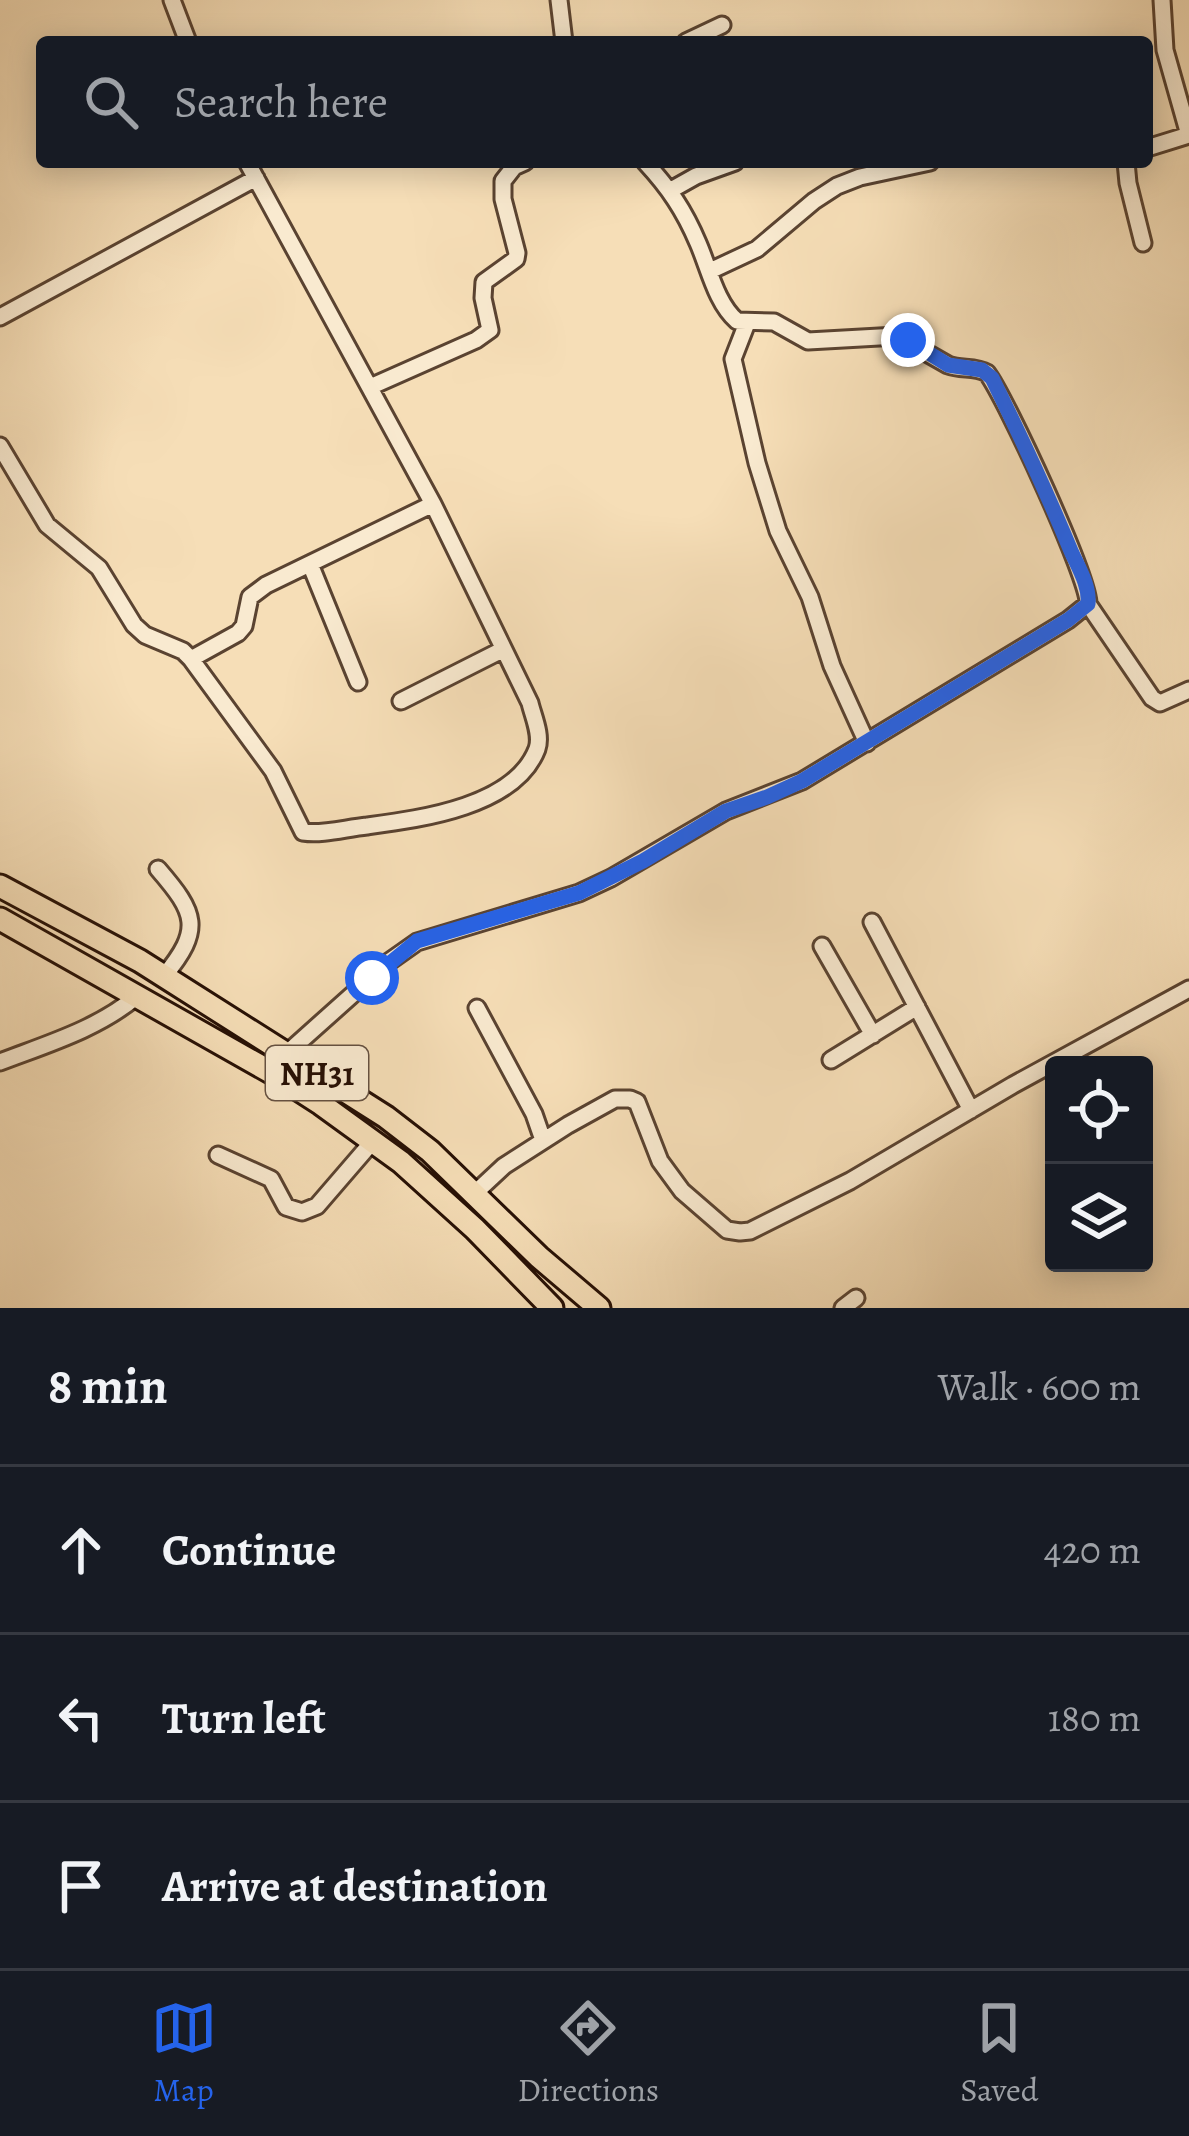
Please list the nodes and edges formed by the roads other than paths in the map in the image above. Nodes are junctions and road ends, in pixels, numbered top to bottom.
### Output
1 (172, 0) edge
2 (559, 0) edge
3 (1162, 0) edge
4 (722, 25) dead end
5 (186, 36) edge
6 (563, 36) edge
7 (699, 36) edge
8 (1189, 135) edge
9 (1153, 146) edge
10 (250, 168) edge
11 (513, 168) edge
12 (651, 168) edge
13 (718, 168) edge
14 (902, 168) edge
15 (1127, 168) edge
16 (256, 178) junction
17 (671, 190) junction
18 (1143, 243) dead end
19 (710, 272) junction
20 (0, 317) edge
21 (747, 323) junction
22 (370, 387) junction
23 (0, 446) edge
24 (433, 503) junction
25 (310, 564) junction
26 (1088, 604) junction
27 (502, 650) junction
28 (191, 659) junction
29 (358, 682) dead end
30 (1189, 690) edge
31 (400, 701) dead end
32 (867, 743) junction
33 (158, 868) dead end
34 (0, 886) edge
35 (0, 919) edge
36 (872, 922) dead end
37 (822, 946) dead end
38 (164, 976) junction
39 (1189, 989) edge
40 (137, 996) junction
41 (917, 1007) junction
42 (477, 1008) dead end
43 (873, 1034) junction
44 (831, 1060) dead end
45 (0, 1062) edge
46 (279, 1063) junction
47 (971, 1110) junction
48 (543, 1139) junction
49 (374, 1141) junction
50 (218, 1155) dead end
51 (476, 1193) junction
52 (552, 1308) edge
53 (599, 1308) edge

1 - 5 street
2 - 6 street
3 - 8 street
4 - 7 street
8 - 9 street
10 - 16 street
11 - 22 street
12 - 17 street
13 - 17 street
14 - 19 street
15 - 18 street
16 - 20 street
16 - 22 street
17 - 19 street
19 - 21 street
21 - 26 street
21 - 32 street
22 - 24 street
23 - 28 street
24 - 25 street
24 - 27 street
25 - 28 street
25 - 29 street
26 - 30 street
26 - 32 street
27 - 28 street
27 - 31 street
32 - 46 street
33 - 38 street
34 - 38 highway, NH31
35 - 40 highway, NH31
36 - 41 street
37 - 43 street
38 - 46 highway, NH31
39 - 47 street
40 - 45 street
40 - 46 highway, NH31
41 - 43 street
41 - 47 street
42 - 48 street
43 - 44 street
46 - 49 highway, NH31
46 - 51 highway, NH31
47 - 48 street
48 - 51 street
49 - 50 street
49 - 52 highway, NH31
51 - 53 highway, NH31

